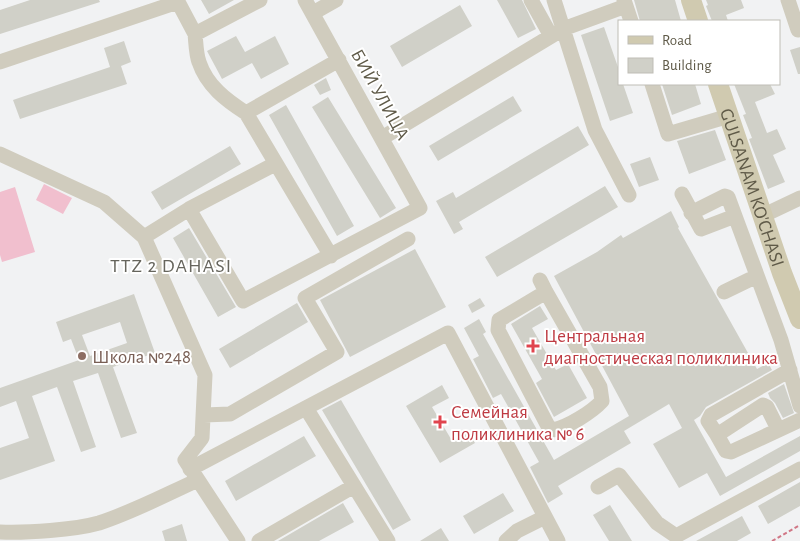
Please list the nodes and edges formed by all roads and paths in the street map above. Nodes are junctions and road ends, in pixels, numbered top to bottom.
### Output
1 (260, 0) edge
2 (336, 0) edge
3 (531, 0) edge
4 (554, 0) edge
5 (691, 0) edge
6 (788, 0) edge
7 (178, 1) edge
8 (625, 3) edge
9 (309, 6) edge
10 (631, 20) edge
11 (698, 20) edge
12 (800, 29) edge
13 (557, 32) junction
14 (195, 34) junction
15 (339, 60) junction
16 (0, 62) edge
17 (652, 85) edge
18 (718, 85) edge
19 (246, 113) junction
20 (729, 116) junction
21 (382, 138) junction
22 (0, 154) edge
23 (275, 164) junction
24 (682, 194) dead end
25 (629, 195) dead end
26 (800, 198) edge
27 (189, 209) junction
28 (691, 213) junction
29 (735, 216) junction
30 (762, 216) junction
31 (144, 237) junction
32 (408, 239) dead end
33 (331, 256) junction
34 (757, 276) junction
35 (543, 286) joint
36 (724, 292) dead end
37 (800, 319) edge
38 (790, 370) junction
39 (800, 406) edge
40 (306, 408) junction
41 (204, 415) junction
42 (800, 420) edge
43 (778, 429) junction
44 (717, 435) junction
45 (800, 469) edge
46 (194, 475) junction
47 (354, 486) junction
48 (598, 487) dead end
49 (545, 517) junction
50 (800, 525) edge
51 (0, 532) edge
52 (39, 536) edge
53 (238, 541) edge
54 (259, 541) edge
55 (388, 541) edge
56 (506, 541) edge
57 (558, 541) edge
58 (772, 541) edge

1 - 14 street
2 - 9 street
3 - 13 street
4 - 13 street
5 - 11 main road
6 - 12 street
7 - 14 street
7 - 16 street
8 - 10 street
8 - 13 street
9 - 15 street, БИЙ УЛИЦА
13 - 21 street
13 - 25 street
14 - 19 street
15 - 19 street
15 - 21 street, БИЙ УЛИЦА
17 - 20 street
18 - 20 main road, GULSANAM KO'CHASI
19 - 23 street
20 - 30 main road, GULSANAM KO'CHASI
21 - 33 street, БИЙ УЛИЦА
22 - 31 street
23 - 27 street
23 - 33 street
24 - 28 street
26 - 30 street
27 - 31 street
27 - 33 street
28 - 29 street
28 - 29 street
29 - 34 street
30 - 37 main road, GULSANAM KO'CHASI
31 - 41 street
32 - 41 street
34 - 36 street
34 - 38 street
35 - 35 street
38 - 39 street
38 - 44 street
40 - 46 street
40 - 47 street
40 - 49 street
41 - 46 street
42 - 43 street
43 - 44 street
43 - 44 street
45 - 48 street
46 - 52 street
46 - 53 street
47 - 54 street
47 - 55 street
49 - 56 street
49 - 57 street
50 - 58 path
51 - 52 street

